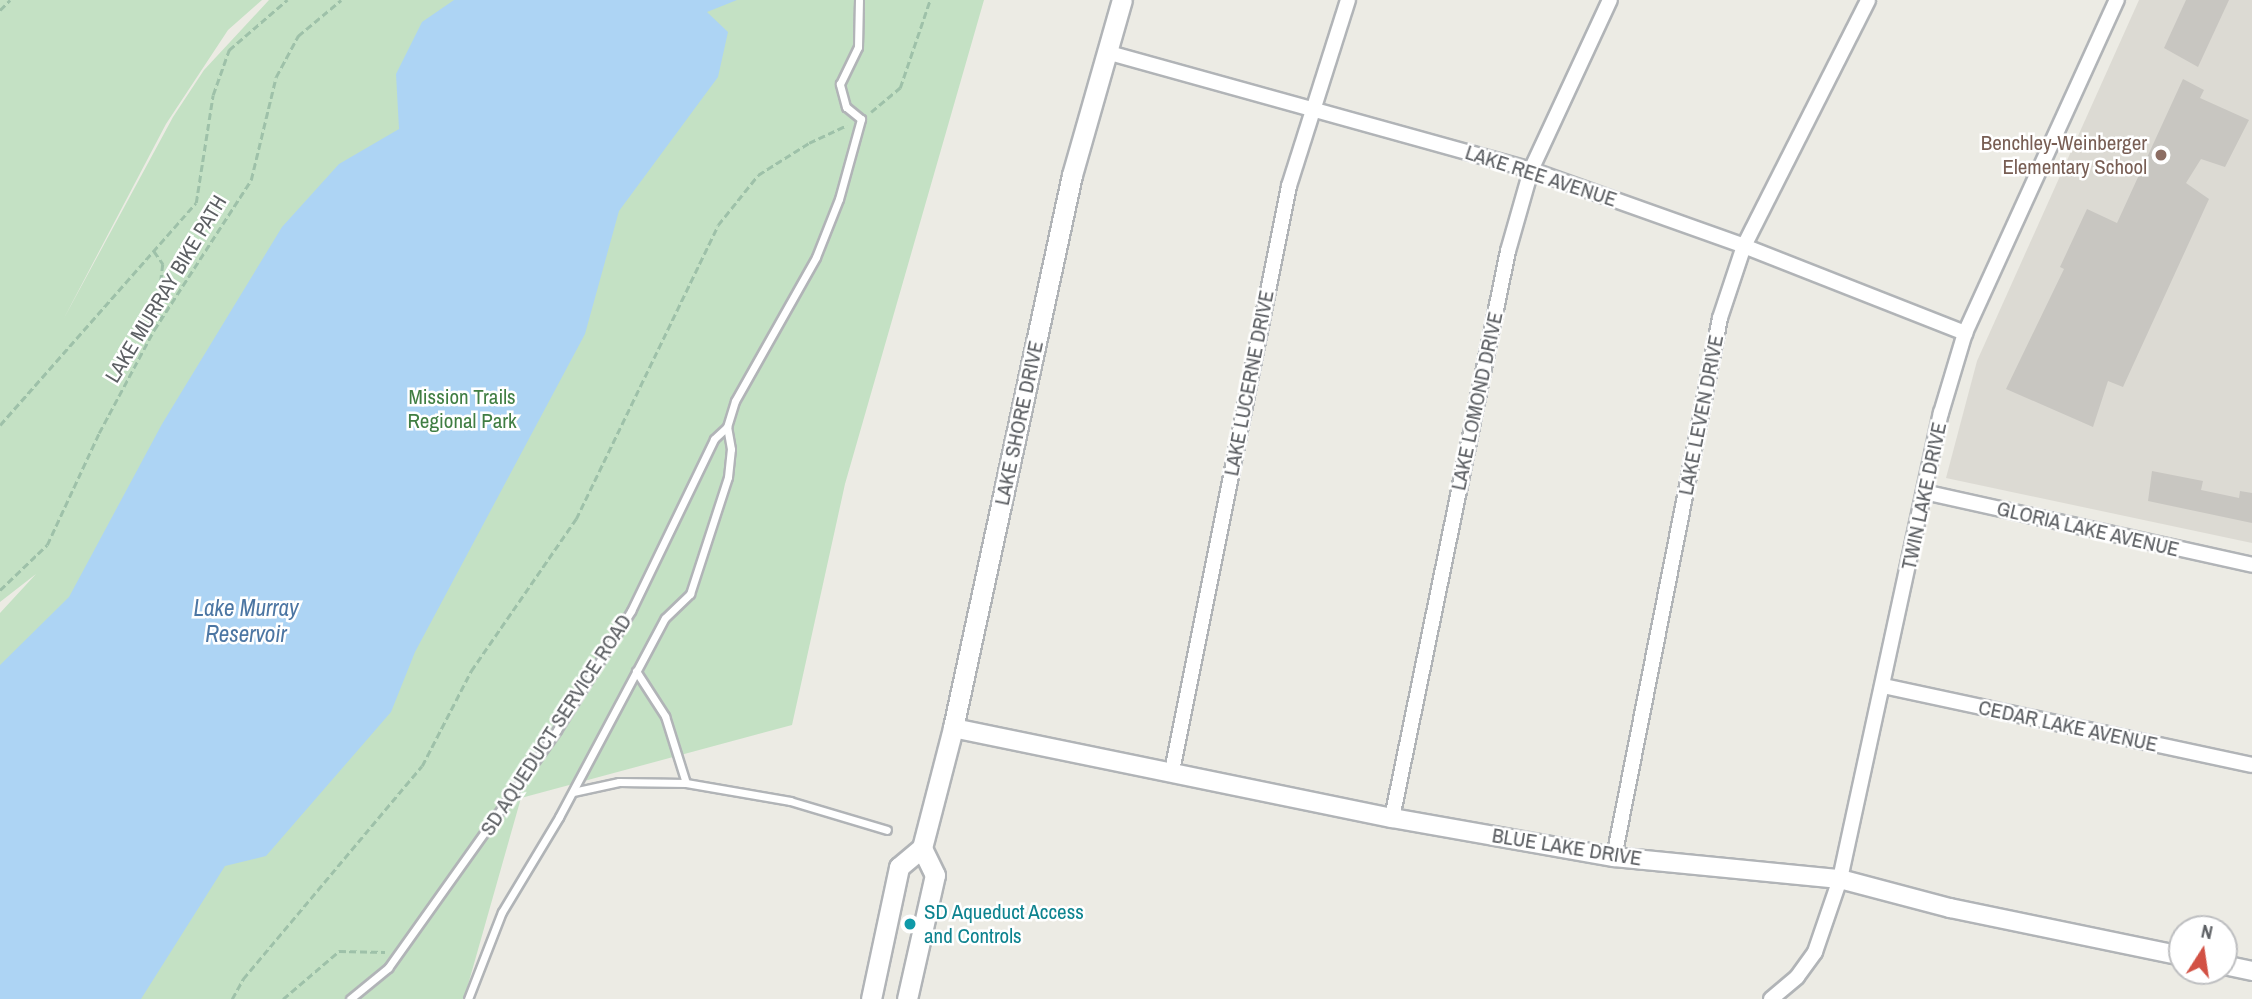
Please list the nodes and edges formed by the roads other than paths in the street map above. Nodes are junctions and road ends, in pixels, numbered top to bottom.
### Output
1 (859, 0) edge
2 (1122, 0) edge
3 (1348, 0) edge
4 (1610, 0) edge
5 (1868, 0) edge
6 (2117, 0) edge
7 (1106, 52) junction
8 (1315, 109) junction
9 (1531, 170) junction
10 (1744, 246) junction
11 (1965, 333) junction
12 (727, 427) junction
13 (1924, 492) junction
14 (2252, 565) edge
15 (636, 671) junction
16 (1884, 686) junction
17 (953, 728) junction
18 (2252, 765) edge
19 (1172, 771) junction
20 (686, 783) junction
21 (573, 792) junction
22 (1392, 818) junction
23 (887, 830) dead end
24 (922, 848) junction
25 (1614, 857) junction
26 (1840, 879) junction
27 (2168, 953) edge
28 (350, 999) edge
29 (468, 999) edge
30 (871, 999) edge
31 (907, 999) edge
32 (1771, 999) edge

1 - 12 lane, SD AQUEDUCT SERVICE ROAD
2 - 7 main road, LAKE SHORE DRIVE
3 - 8 street, LAKE LUCERNE DRIVE
4 - 9 street, LAKE LOMOND DRIVE
5 - 10 street, LAKE LEVEN DRIVE
6 - 11 street, TWIN LAKE DRIVE
7 - 8 street, LAKE REE AVENUE
7 - 17 main road, LAKE SHORE DRIVE
8 - 9 street, LAKE REE AVENUE
8 - 19 street, LAKE LUCERNE DRIVE
9 - 10 street, LAKE REE AVENUE
9 - 22 street, LAKE LOMOND DRIVE
10 - 11 street, LAKE REE AVENUE
10 - 25 street, LAKE LEVEN DRIVE
11 - 13 street, TWIN LAKE DRIVE
12 - 15 lane, SD AQUEDUCT SERVICE ROAD
12 - 28 lane, SD AQUEDUCT SERVICE ROAD
13 - 14 street, GLORIA LAKE AVENUE
13 - 16 street, TWIN LAKE DRIVE
15 - 20 lane
15 - 21 lane, SD AQUEDUCT SERVICE ROAD
16 - 18 street, CEDAR LAKE AVENUE
16 - 26 street, TWIN LAKE DRIVE
17 - 19 street, BLUE LAKE DRIVE
17 - 24 main road, LAKE SHORE DRIVE
19 - 22 street, BLUE LAKE DRIVE
20 - 21 lane
20 - 23 lane
21 - 29 lane, SD AQUEDUCT SERVICE ROAD
22 - 25 street, BLUE LAKE DRIVE
24 - 30 main road
24 - 31 main road
25 - 26 street, BLUE LAKE DRIVE
26 - 27 street, BLUE LAKE DRIVE
26 - 32 street, TWIN LAKE DRIVE

